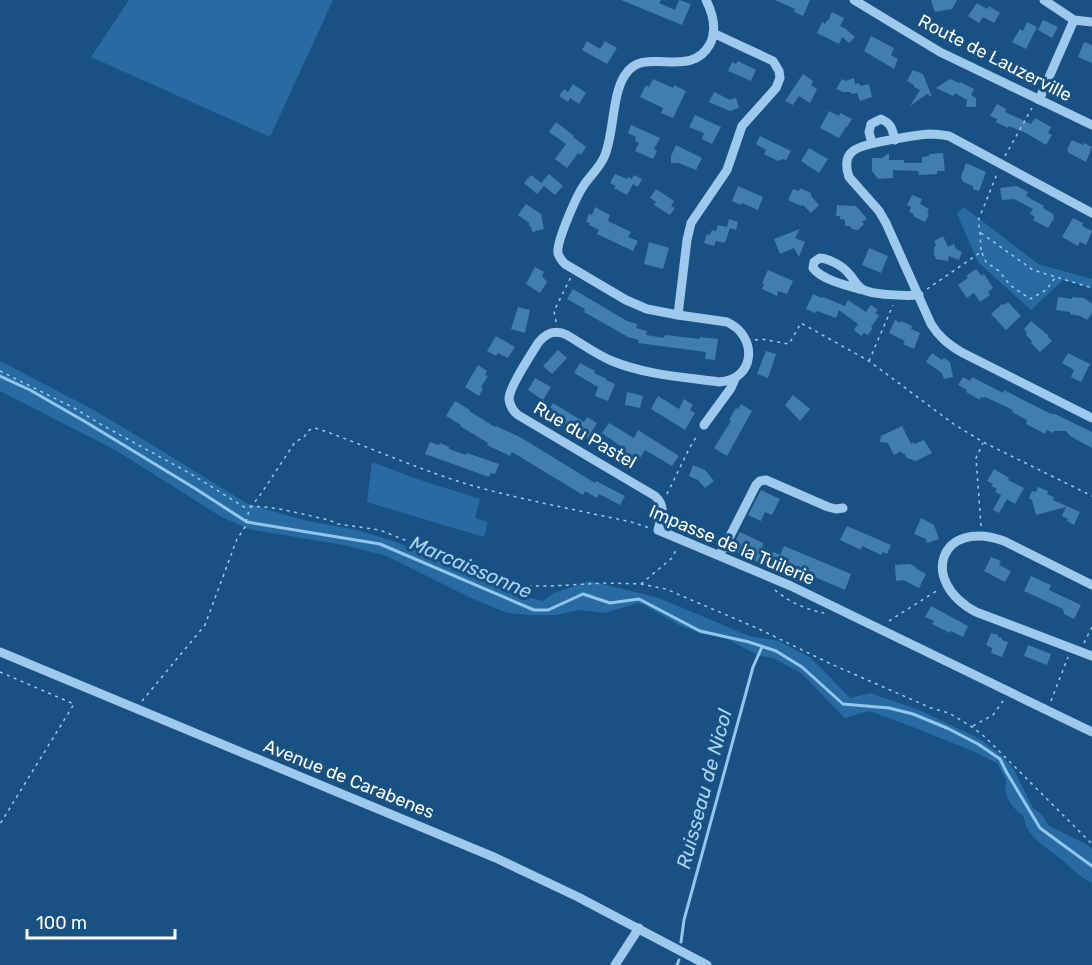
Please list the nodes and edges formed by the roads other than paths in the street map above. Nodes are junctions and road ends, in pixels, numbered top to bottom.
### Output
1 (706, 0) edge
2 (854, 0) edge
3 (1044, 0) edge
4 (1074, 20) junction
5 (1092, 22) edge
6 (713, 33) junction
7 (1039, 99) junction
8 (1092, 125) edge
9 (895, 140) junction
10 (872, 143) junction
11 (1092, 213) edge
12 (862, 290) junction
13 (919, 295) junction
14 (678, 315) junction
15 (735, 379) junction
16 (1092, 418) edge
17 (704, 425) road end
18 (843, 508) dead end
19 (658, 530) joint
20 (719, 555) junction
21 (1092, 585) edge
22 (0, 652) edge
23 (1092, 656) edge
24 (1092, 732) edge
25 (639, 928) junction
26 (615, 965) edge
27 (707, 965) edge

1 - 6 street
2 - 7 street, Route de Lauzerville
3 - 4 street
4 - 5 street
4 - 7 street
6 - 14 street
6 - 14 street
7 - 8 street, Route de Lauzerville
9 - 10 street
9 - 10 street
9 - 11 street
10 - 13 street
12 - 12 street
12 - 13 street
13 - 16 street
14 - 15 street
15 - 17 street
15 - 19 street, Rue du Pastel
18 - 20 street
19 - 20 street, Impasse de la Tuilerie
20 - 24 street, Impasse de la Tuilerie
21 - 23 street
22 - 25 street, Avenue de Carabenes
25 - 26 street
25 - 27 street, Avenue de Carabenes

